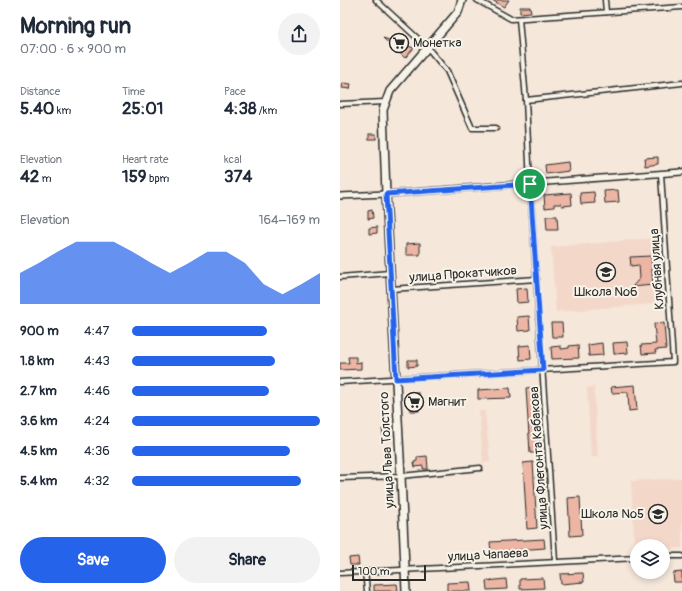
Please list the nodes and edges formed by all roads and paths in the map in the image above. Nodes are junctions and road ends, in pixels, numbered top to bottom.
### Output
1 (376, 0) edge
2 (462, 0) edge
3 (477, 0) edge
4 (605, 0) edge
5 (682, 7) edge
6 (606, 12) junction
7 (519, 19) junction
8 (427, 47) junction
9 (682, 84) edge
10 (526, 100) junction
11 (385, 102) junction
12 (340, 104) edge
13 (496, 128) dead end
14 (682, 172) edge
15 (661, 174) junction
16 (530, 184) junction
17 (386, 194) junction
18 (340, 196) edge
19 (390, 273) junction
20 (340, 277) edge
21 (537, 279) junction
22 (391, 289) junction
23 (543, 370) junction
24 (396, 379) junction
25 (340, 382) edge
26 (480, 468) dead end
27 (401, 476) junction
28 (340, 478) edge
29 (670, 556) edge
30 (682, 556) edge
31 (630, 558) edge
32 (555, 562) junction
33 (404, 570) junction
34 (365, 572) junction
35 (340, 573) edge
36 (367, 591) edge
37 (406, 591) edge

1 - 8 street
2 - 8 main road, улица Льва Толстого
3 - 7 street
4 - 6 street
5 - 6 street
6 - 7 street
7 - 10 street, улица Флегонта Кабакова
8 - 11 main road, улица Льва Толстого
8 - 13 street
9 - 10 street
10 - 16 street, улица Флегонта Кабакова
11 - 12 street
11 - 17 main road, улица Льва Толстого
14 - 15 street
15 - 16 street
15 - 23 street, Клубная улица
16 - 17 street
16 - 21 street, улица Флегонта Кабакова
17 - 18 street
17 - 19 main road, улица Льва Толстого
19 - 20 street, улица Прокатчиков
19 - 22 main road, улица Льва Толстого
21 - 22 street, улица Прокатчиков
21 - 23 street, улица Флегонта Кабакова
22 - 24 main road, улица Льва Толстого
23 - 24 street
23 - 32 street, улица Флегонта Кабакова
24 - 25 street
24 - 27 main road, улица Льва Толстого
26 - 27 street
27 - 28 street
27 - 33 main road, улица Льва Толстого
29 - 30 street
31 - 32 street, улица Чапаева
32 - 33 street, улица Чапаева
33 - 34 street, улица Чапаева
33 - 37 main road, улица Льва Толстого
34 - 35 street, улица Чапаева
34 - 36 street

